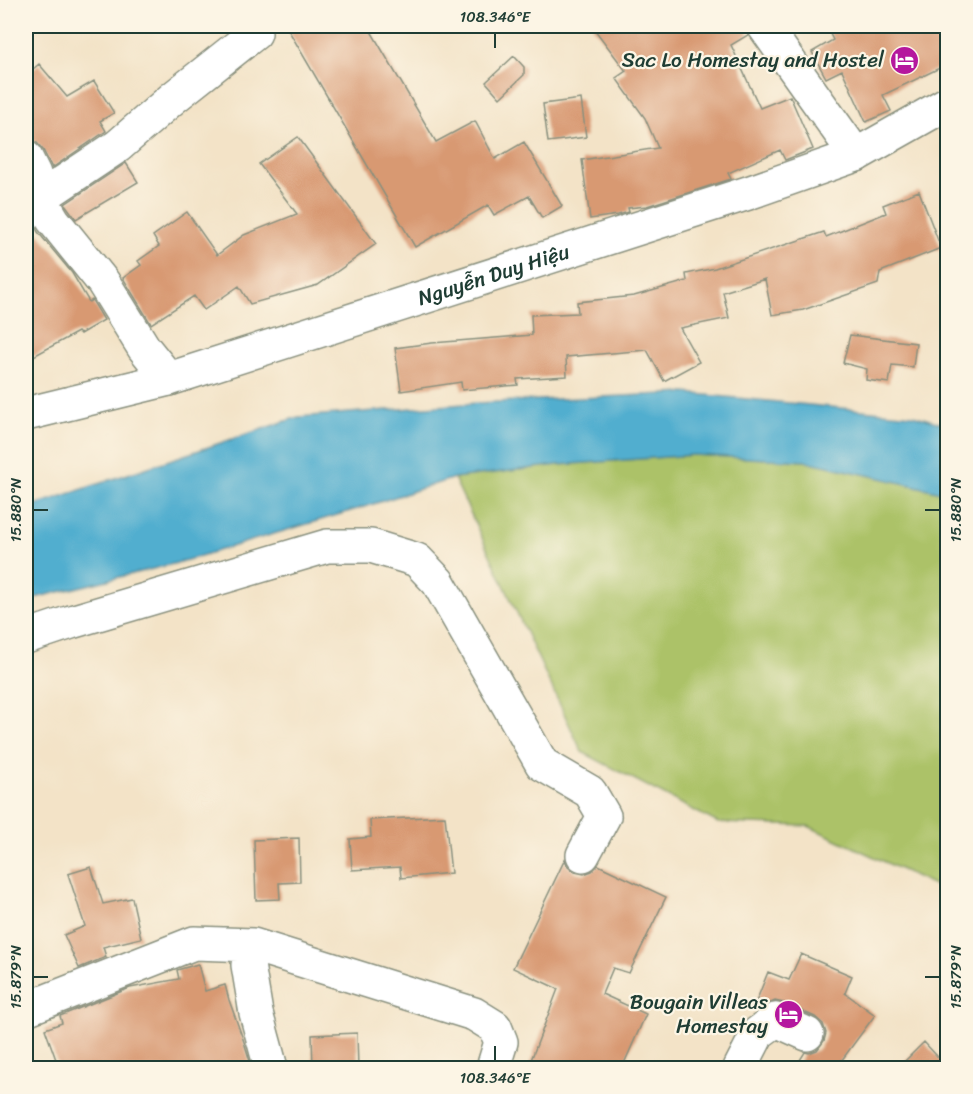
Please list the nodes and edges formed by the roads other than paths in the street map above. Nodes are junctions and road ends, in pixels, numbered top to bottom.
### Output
1 (764, 26) edge
2 (255, 33) dead end
3 (948, 103) edge
4 (856, 154) junction
5 (26, 158) edge
6 (40, 198) junction
7 (169, 379) junction
8 (26, 414) edge
9 (26, 637) edge
10 (583, 855) dead end
11 (254, 945) junction
12 (26, 1009) edge
13 (807, 1034) dead end
14 (271, 1068) edge
15 (493, 1068) edge
16 (740, 1068) edge

1 - 4 street
2 - 6 street
3 - 4 street, Nguyễn Duy Hiệu
4 - 7 street, Nguyễn Duy Hiệu
5 - 6 street
6 - 7 street
7 - 8 street, Nguyễn Duy Hiệu
9 - 10 street
11 - 12 street
11 - 14 street
11 - 15 street
13 - 16 street

